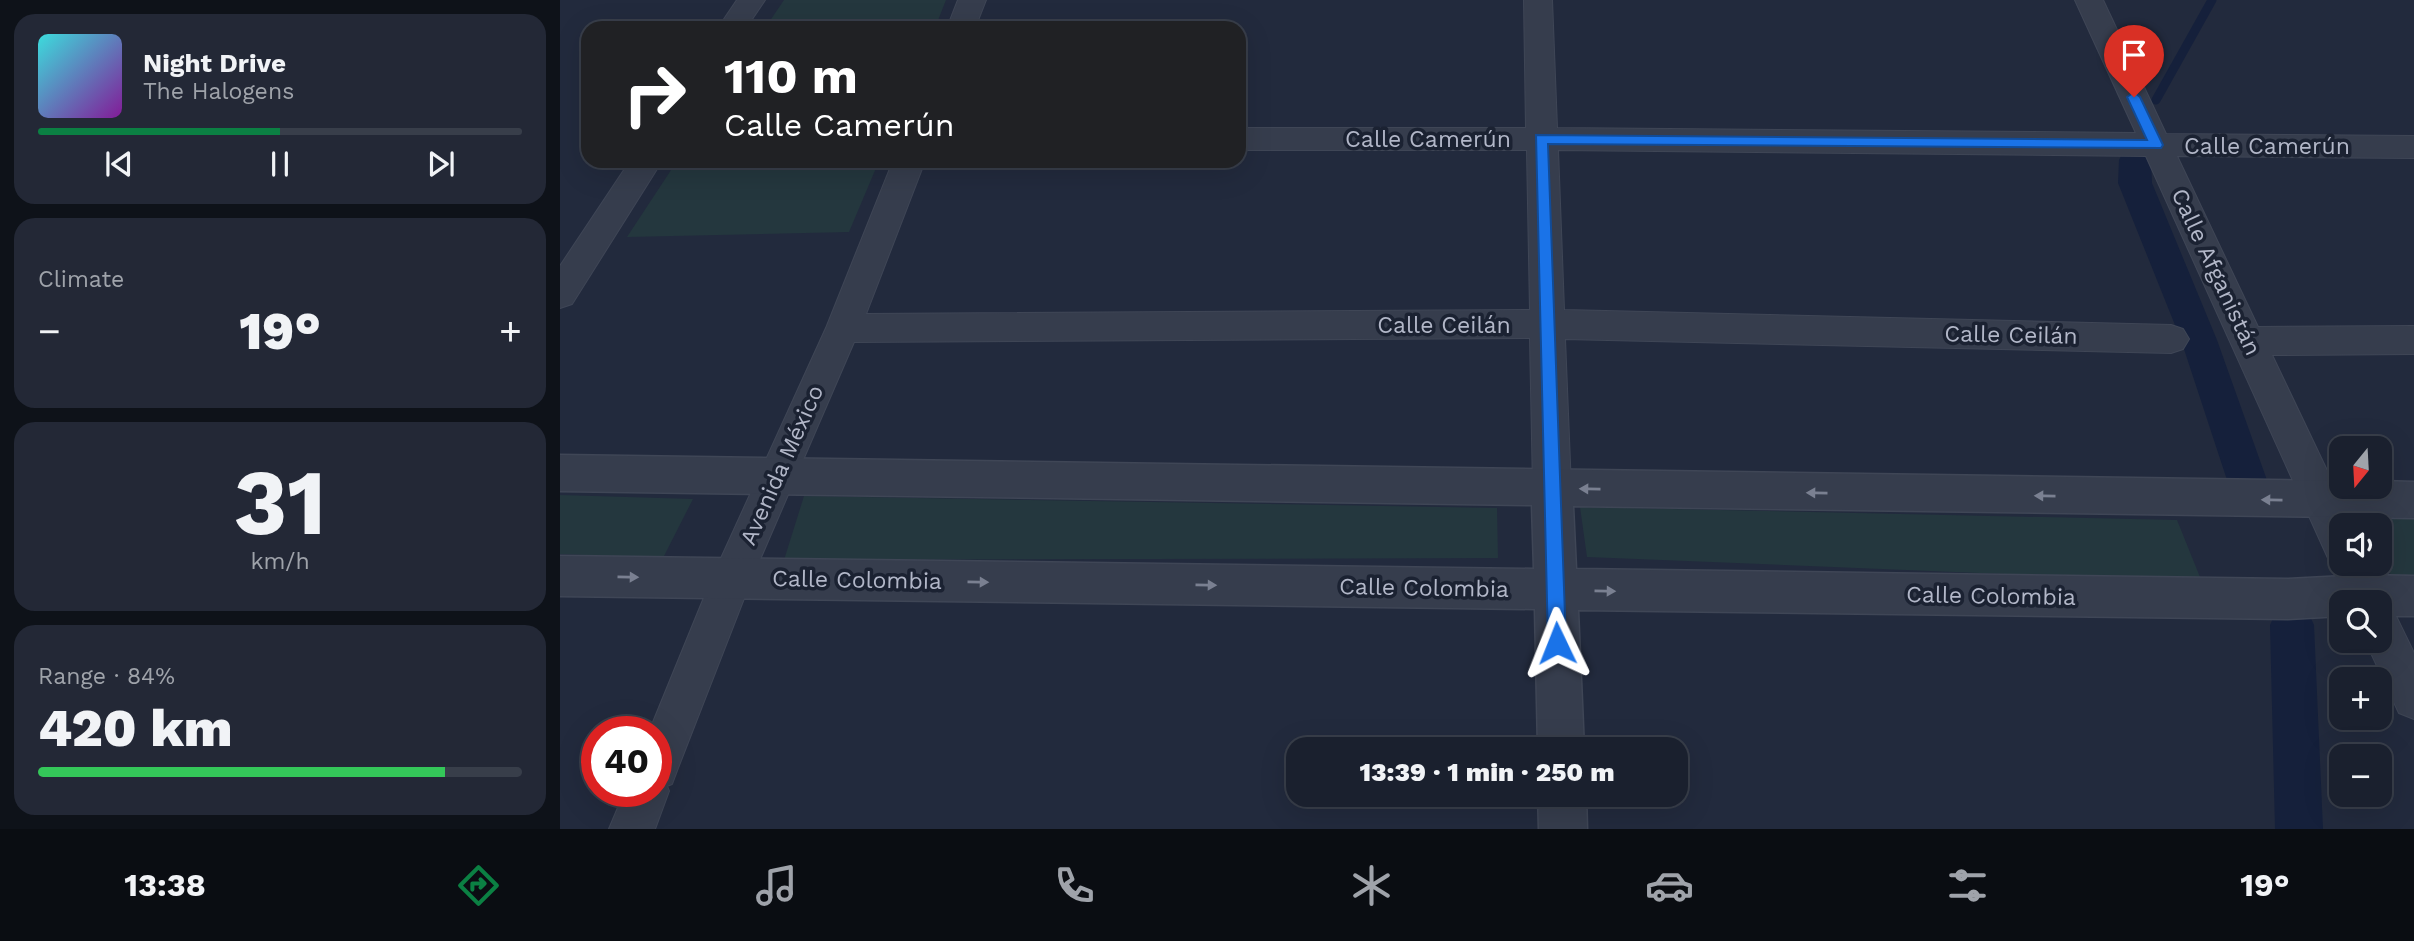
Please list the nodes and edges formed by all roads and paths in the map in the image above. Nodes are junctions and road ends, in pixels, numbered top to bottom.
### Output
1 (751, 0) edge
2 (972, 0) edge
3 (1538, 0) edge
4 (2089, 0) edge
5 (737, 21) edge
6 (964, 21) edge
7 (1246, 139) edge
8 (1541, 139) junction
9 (2156, 145) junction
10 (2414, 147) edge
11 (641, 168) edge
12 (906, 168) edge
13 (560, 294) edge
14 (1547, 324) junction
15 (842, 328) junction
16 (2171, 340) dead end
17 (2414, 340) edge
18 (2249, 341) junction
19 (560, 473) edge
20 (777, 477) junction
21 (1552, 488) junction
22 (2414, 500) edge
23 (2321, 501) junction
24 (2329, 518) edge
25 (560, 576) edge
26 (732, 579) junction
27 (1555, 590) junction
28 (2392, 596) edge
29 (2414, 596) edge
30 (2329, 598) edge
31 (2392, 653) edge
32 (2414, 698) edge
33 (672, 728) edge
34 (1561, 737) edge
35 (641, 807) edge
36 (1562, 807) edge
37 (632, 829) edge
38 (1563, 829) edge

1 - 5 street
2 - 6 street
3 - 8 street
4 - 9 street, Calle Afganistán
7 - 8 street, Calle Camerún
8 - 9 street, Calle Camerún
8 - 14 street
9 - 10 street, Calle Camerún
9 - 18 street, Calle Afganistán
11 - 13 street
12 - 15 street, Avenida México
14 - 15 street, Calle Ceilán
14 - 16 street, Calle Ceilán
14 - 21 street
15 - 20 street, Avenida México
17 - 18 street
18 - 23 street, Calle Afganistán
19 - 20 street
20 - 21 street
20 - 26 street, Avenida México
23 -> 21 street
21 - 27 street
22 - 23 street
23 - 24 street, Calle Afganistán
25 -> 26 street, Calle Colombia
26 -> 27 street, Calle Colombia
26 - 33 street, Avenida México
27 -> 30 street, Calle Colombia
27 - 34 street
28 - 29 street, Calle Colombia
31 - 32 street
35 - 37 street
36 - 38 street

